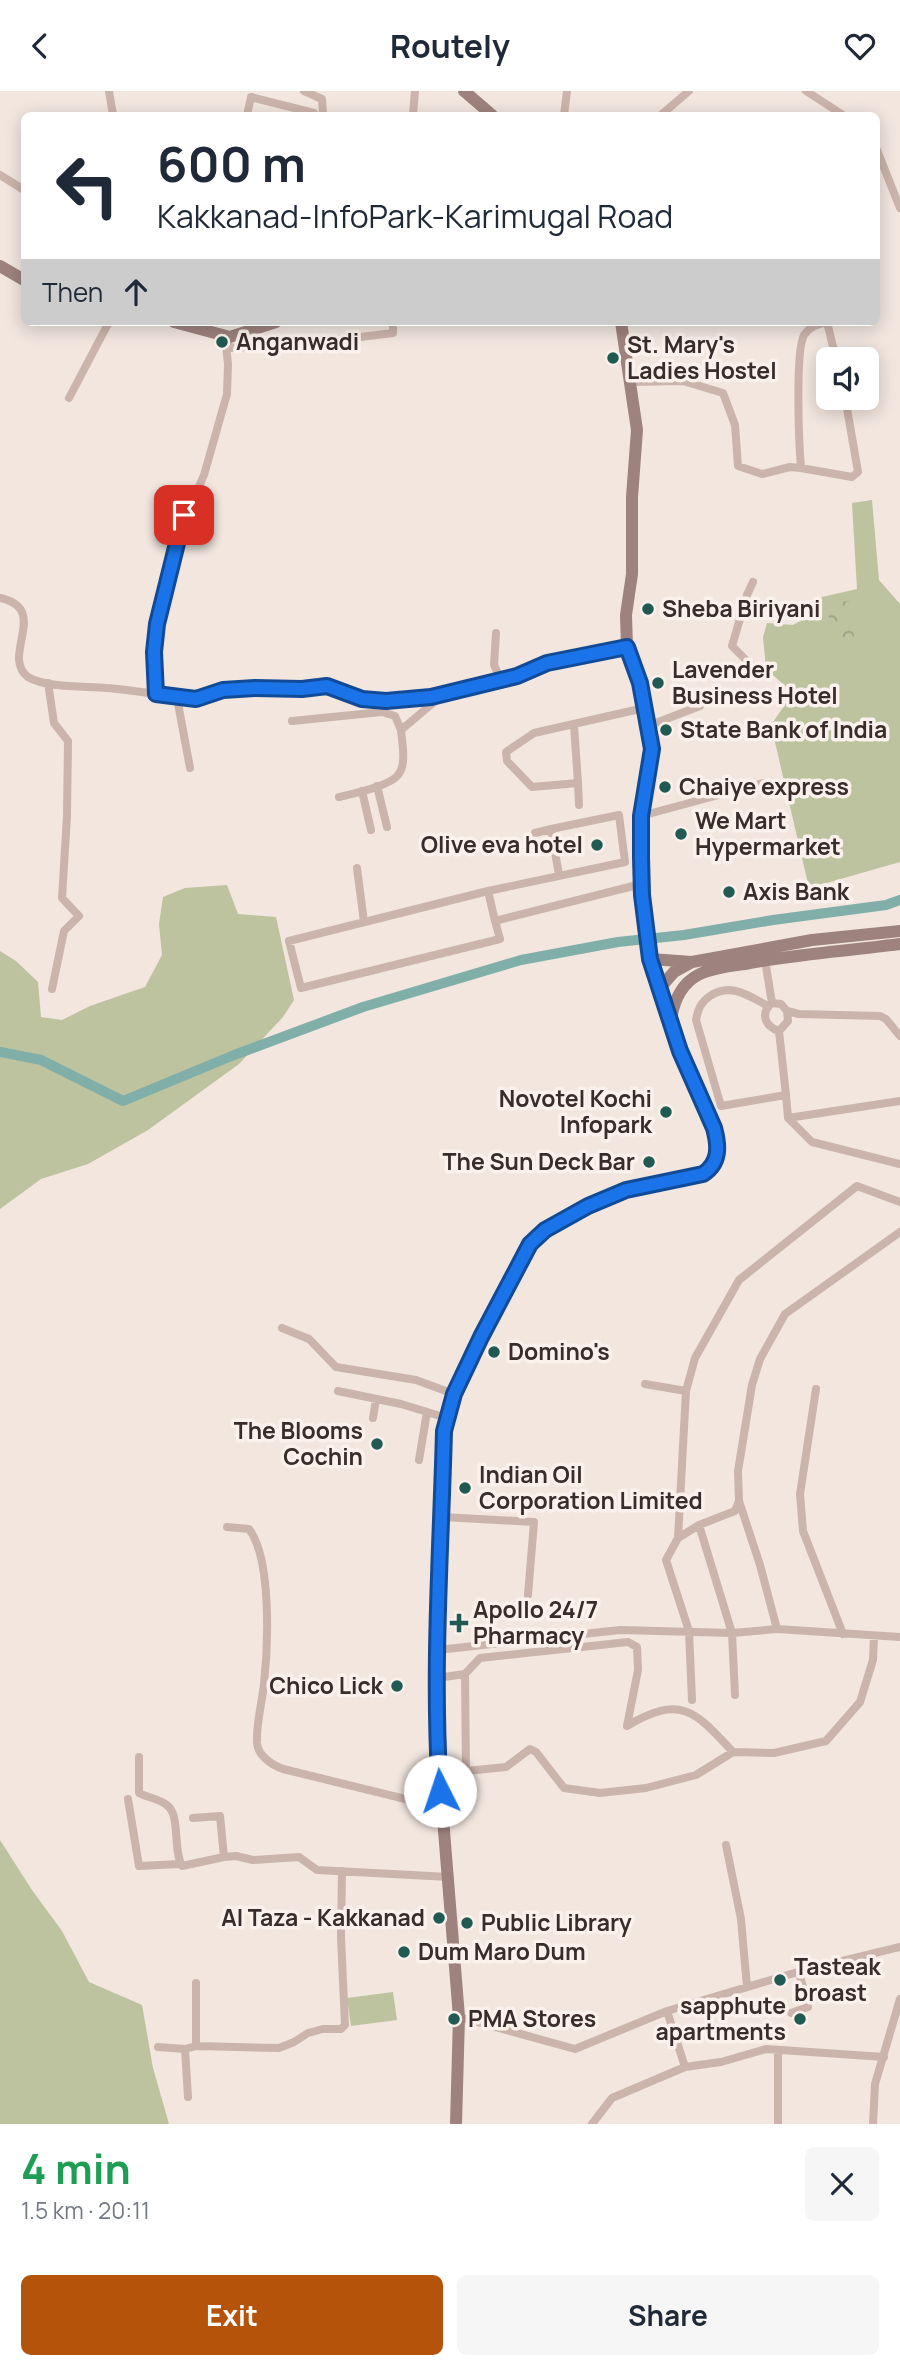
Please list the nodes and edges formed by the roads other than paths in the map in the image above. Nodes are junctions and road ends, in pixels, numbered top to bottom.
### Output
1 (109, 91) edge
2 (304, 91) edge
3 (415, 91) edge
4 (464, 91) edge
5 (567, 91) edge
6 (689, 91) edge
7 (806, 91) edge
8 (112, 112) edge
9 (248, 112) edge
10 (310, 112) edge
11 (323, 112) edge
12 (413, 112) edge
13 (488, 112) edge
14 (564, 112) edge
15 (665, 112) edge
16 (838, 112) edge
17 (880, 158) edge
18 (0, 175) edge
19 (21, 188) edge
20 (900, 208) edge
21 (2, 271) edge
22 (21, 279) edge
23 (107, 326) edge
24 (185, 326) edge
25 (266, 326) edge
26 (393, 326) edge
27 (622, 326) edge
28 (812, 326) edge
29 (828, 326) edge
30 (228, 342) junction
31 (833, 347) edge
32 (630, 382) junction
33 (69, 398) dead end
34 (847, 410) edge
35 (801, 468) junction
36 (753, 582) dead end
37 (0, 598) edge
38 (496, 633) dead end
39 (627, 647) junction
40 (752, 666) dead end
41 (501, 680) junction
42 (48, 683) junction
43 (156, 694) junction
44 (442, 695) junction
45 (177, 698) junction
46 (700, 706) dead end
47 (644, 708) junction
48 (292, 721) dead end
49 (574, 725) junction
50 (648, 726) junction
51 (401, 730) junction
52 (190, 768) dead end
53 (578, 783) junction
54 (763, 783) dead end
55 (377, 786) junction
56 (362, 791) junction
57 (339, 797) dead end
58 (579, 805) dead end
59 (641, 816) junction
60 (387, 827) dead end
61 (551, 829) junction
62 (371, 830) dead end
63 (535, 833) dead end
64 (357, 868) dead end
65 (559, 875) junction
66 (641, 884) junction
67 (488, 891) junction
68 (495, 921) junction
69 (364, 922) junction
70 (900, 931) edge
71 (858, 942) junction
72 (900, 944) edge
73 (650, 957) junction
74 (765, 960) junction
75 (692, 962) junction
76 (51, 989) dead end
77 (659, 989) junction
78 (770, 1005) junction
79 (787, 1011) junction
80 (671, 1021) junction
81 (779, 1031) junction
82 (900, 1036) edge
83 (786, 1095) junction
84 (900, 1101) edge
85 (788, 1118) junction
86 (900, 1164) edge
87 (900, 1202) edge
88 (900, 1233) edge
89 (282, 1328) dead end
90 (645, 1384) dead end
91 (816, 1389) dead end
92 (338, 1391) dead end
93 (686, 1391) junction
94 (454, 1394) junction
95 (376, 1399) junction
96 (427, 1412) junction
97 (447, 1417) junction
98 (373, 1418) dead end
99 (419, 1460) dead end
100 (739, 1501) junction
101 (443, 1517) junction
102 (699, 1525) junction
103 (228, 1527) dead end
104 (677, 1538) junction
105 (528, 1595) dead end
106 (777, 1629) junction
107 (689, 1631) junction
108 (732, 1633) junction
109 (843, 1634) junction
110 (874, 1636) junction
111 (900, 1637) edge
112 (438, 1650) junction
113 (465, 1674) junction
114 (437, 1678) junction
115 (735, 1695) dead end
116 (692, 1700) dead end
117 (733, 1752) junction
118 (139, 1757) dead end
119 (466, 1770) junction
120 (439, 1773) junction
121 (128, 1799) dead end
122 (442, 1808) junction
123 (193, 1818) dead end
124 (726, 1845) dead end
125 (224, 1857) junction
126 (180, 1864) junction
127 (342, 1871) junction
128 (449, 1877) junction
129 (900, 1947) edge
130 (799, 1972) junction
131 (196, 1983) dead end
132 (747, 1987) junction
133 (900, 1999) edge
134 (667, 2011) junction
135 (791, 2013) dead end
136 (460, 2017) junction
137 (196, 2046) junction
138 (158, 2047) dead end
139 (185, 2049) junction
140 (778, 2050) junction
141 (884, 2057) junction
142 (685, 2067) junction
143 (188, 2097) dead end
144 (457, 2106) junction
145 (448, 2124) edge
146 (456, 2124) edge
147 (592, 2124) edge
148 (778, 2124) edge
149 (873, 2124) edge

1 - 8 street
2 - 11 street
3 - 12 street
4 - 13 main road
5 - 14 street
6 - 15 street
7 - 16 street
9 - 10 street
17 - 20 street
18 - 19 street
21 - 22 main road
23 - 33 street
24 - 30 main road
25 - 30 main road
26 - 30 street
27 - 32 main road
28 - 35 street
29 - 31 street
30 - 43 street
32 - 35 street
32 - 39 main road
34 - 35 street
36 - 40 street
37 - 42 street
38 - 41 street
39 - 41 street
39 - 47 main road
41 - 44 street
42 - 43 street
42 - 76 street
43 - 45 street
44 - 45 street
44 - 51 street
45 - 52 street
46 - 50 street
47 - 49 street
47 - 50 main road
48 - 51 street
49 - 53 street
49 - 53 street
50 - 59 main road
51 - 55 street
53 - 58 street
54 - 59 street
55 - 56 street
55 - 60 street
56 - 57 street
56 - 62 street
59 - 66 main road
61 - 63 street
61 - 65 street
61 - 65 street
64 - 69 street
65 - 67 street
66 - 68 street
66 - 73 main road
67 - 68 street
67 - 69 street
68 - 69 street
70 - 71 main road
71 - 72 main road
71 - 74 main road
71 - 75 main road
73 - 75 main road
73 - 77 main road
74 - 78 street
74 - 80 main road
75 - 77 main road
77 - 80 main road
78 - 79 street
78 - 81 street
78 - 83 street
79 - 81 street
79 - 82 street
80 - 94 main road
81 - 83 street
83 - 85 street
84 - 85 street
85 - 86 street
87 - 93 street
88 - 100 street
89 - 94 street
90 - 93 street
91 - 109 street
92 - 95 street
93 - 104 street
94 - 97 main road
95 - 96 street
95 - 98 street
96 - 97 street
96 - 99 street
97 - 101 main road
100 - 102 street
100 - 106 street
101 - 105 street
101 - 112 main road
102 - 104 street
102 - 108 street
103 - 122 street
104 - 107 street
106 - 108 street
106 - 109 street
107 - 108 street
107 - 112 street
107 - 116 street
108 - 115 street
109 - 110 street
110 - 111 street
110 - 117 street
112 - 114 main road
113 - 114 street
113 - 117 street
113 - 119 street
114 - 120 main road
117 - 119 street
118 - 126 street
119 - 120 street
120 - 122 main road
121 - 126 street
122 - 128 main road
123 - 125 street
124 - 132 street
125 - 126 street
125 - 127 street
127 - 128 street
127 - 137 street
128 - 136 main road
129 - 130 street
130 - 132 street
130 - 135 street
131 - 137 street
132 - 134 street
133 - 141 street
134 - 136 street
134 - 142 street
136 - 144 main road
137 - 139 street
138 - 139 street
139 - 143 street
140 - 141 street
140 - 142 street
140 - 148 street
141 - 149 street
142 - 147 street
144 - 145 street
144 - 146 main road

